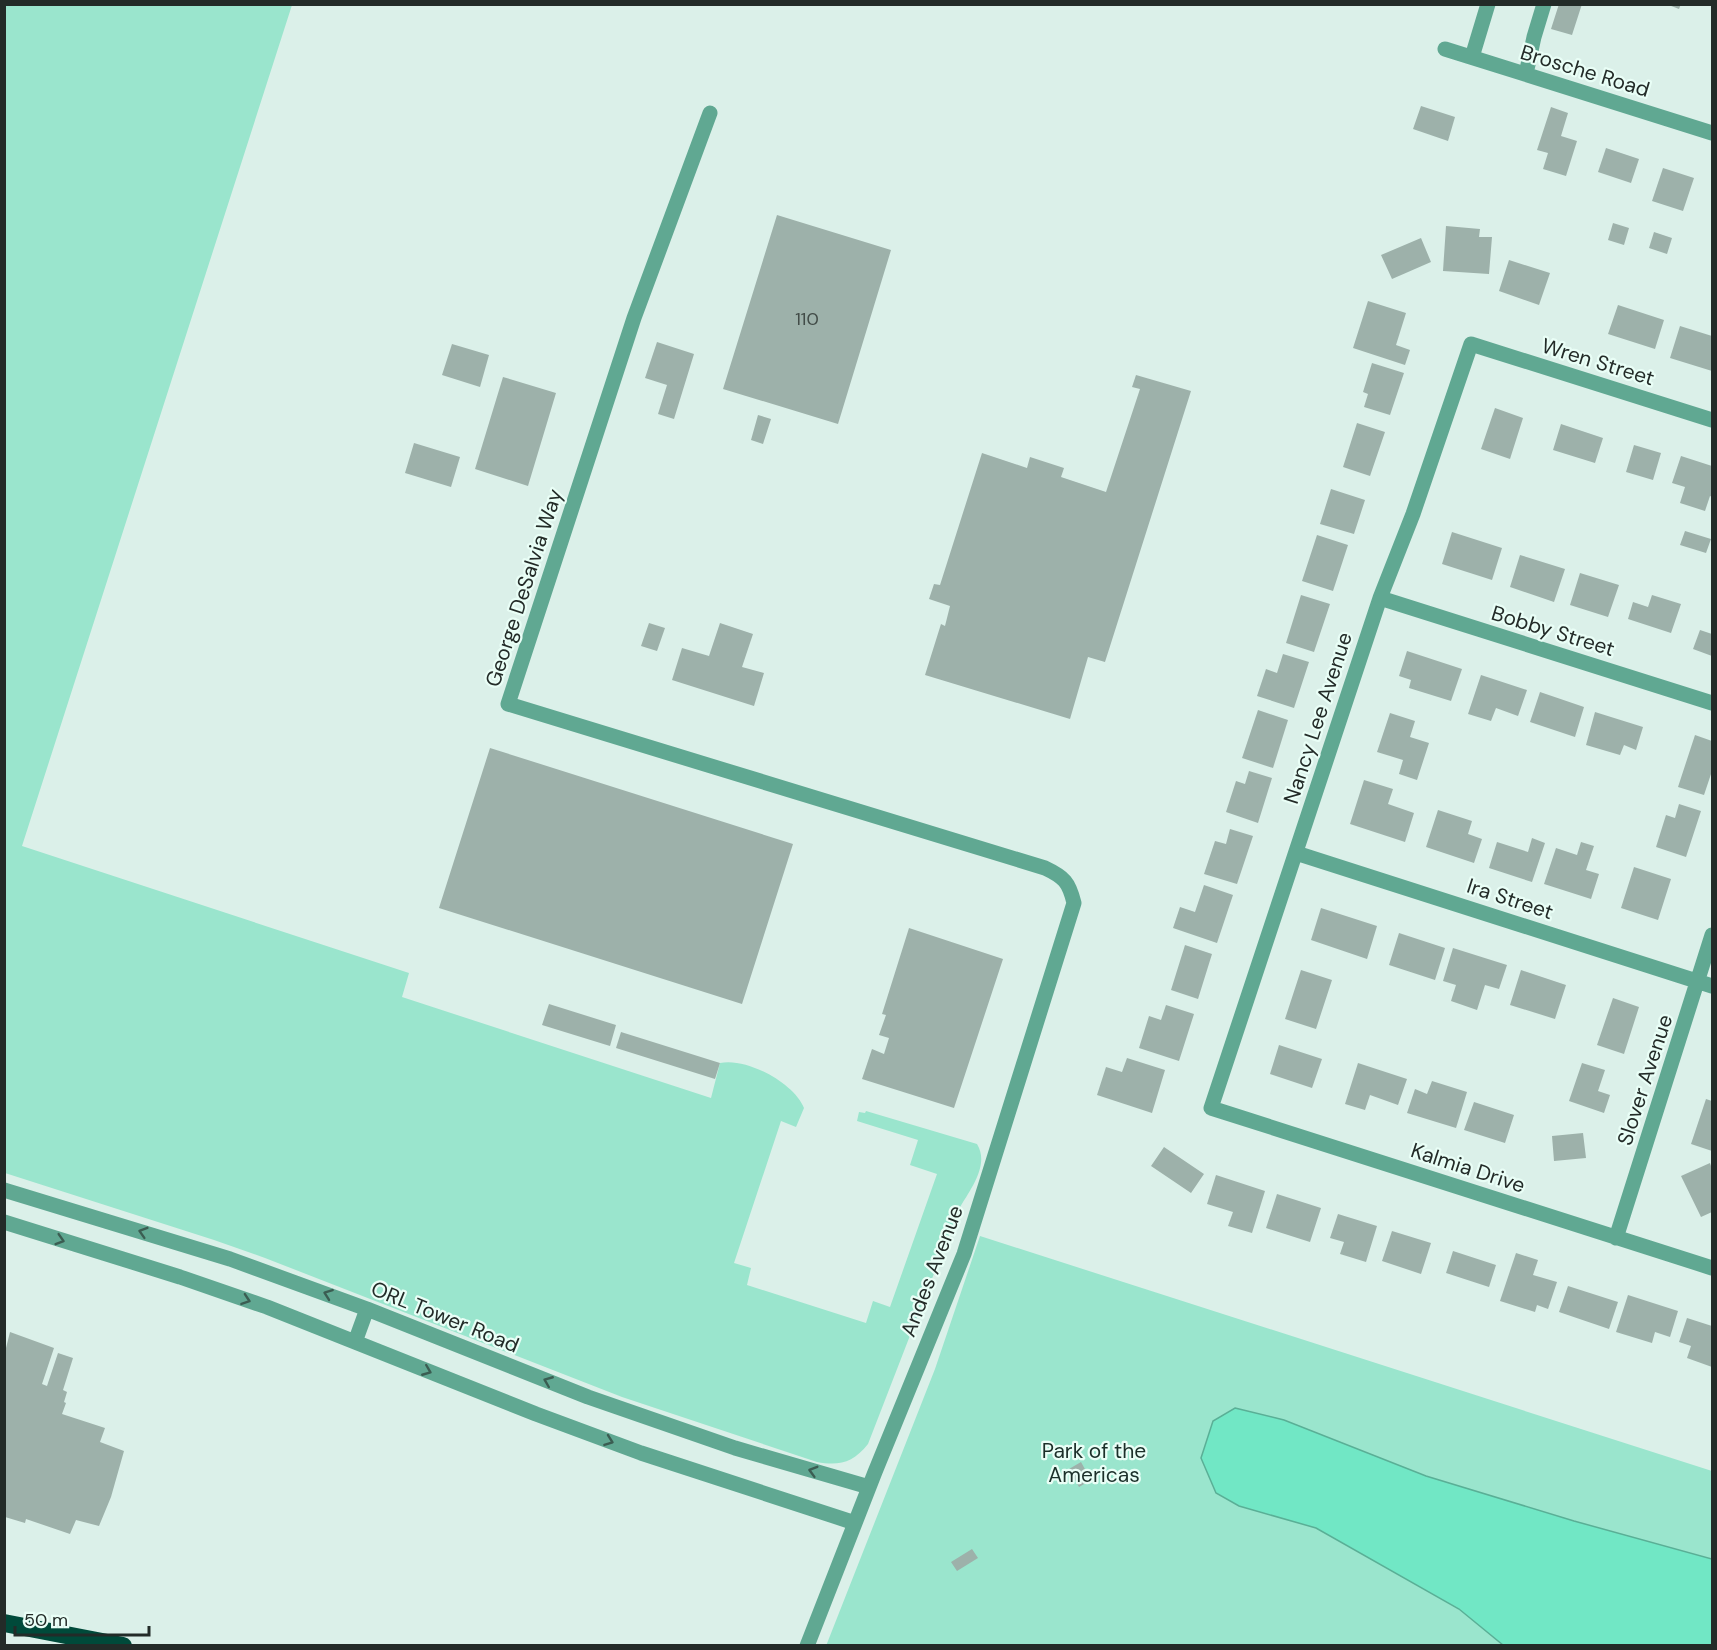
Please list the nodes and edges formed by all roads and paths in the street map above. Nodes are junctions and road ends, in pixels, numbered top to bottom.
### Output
1 (1488, 4) edge
2 (1544, 4) edge
3 (1445, 49) dead end
4 (1473, 57) junction
5 (1526, 74) junction
6 (710, 113) dead end
7 (1713, 132) edge
8 (1472, 344) joint
9 (1713, 420) edge
10 (1380, 598) junction
11 (1713, 703) edge
12 (1296, 853) junction
13 (1074, 903) joint
14 (1713, 935) edge
15 (1705, 984) edge
16 (1211, 1108) joint
17 (4, 1190) edge
18 (4, 1222) edge
19 (1616, 1238) junction
20 (1713, 1268) edge
21 (367, 1309) junction
22 (355, 1342) junction
23 (869, 1487) junction
24 (855, 1523) junction
25 (4, 1623) edge
26 (123, 1646) edge
27 (807, 1646) edge

1 - 4 street
2 - 5 street
3 - 4 street, Brosche Road
4 - 5 street, Brosche Road
5 - 7 street, Brosche Road
6 - 13 street, George DeSalvia Way
8 - 9 street, Wren Street
8 - 10 street, Nancy Lee Avenue
10 - 11 street, Bobby Street
10 - 12 street, Nancy Lee Avenue
12 - 15 street, Ira Street
12 - 16 street, Nancy Lee Avenue
13 - 23 street, Andes Avenue
14 - 15 street, Slover Avenue
15 - 19 street, Slover Avenue
16 - 19 street, Kalmia Drive
21 -> 17 street, ORL Tower Road
18 -> 22 street
19 - 20 street, Kalmia Drive
21 - 22 street
23 -> 21 street, ORL Tower Road
22 -> 24 street
23 - 24 street, Andes Avenue
24 - 27 street, Andes Avenue
25 - 26 highway

